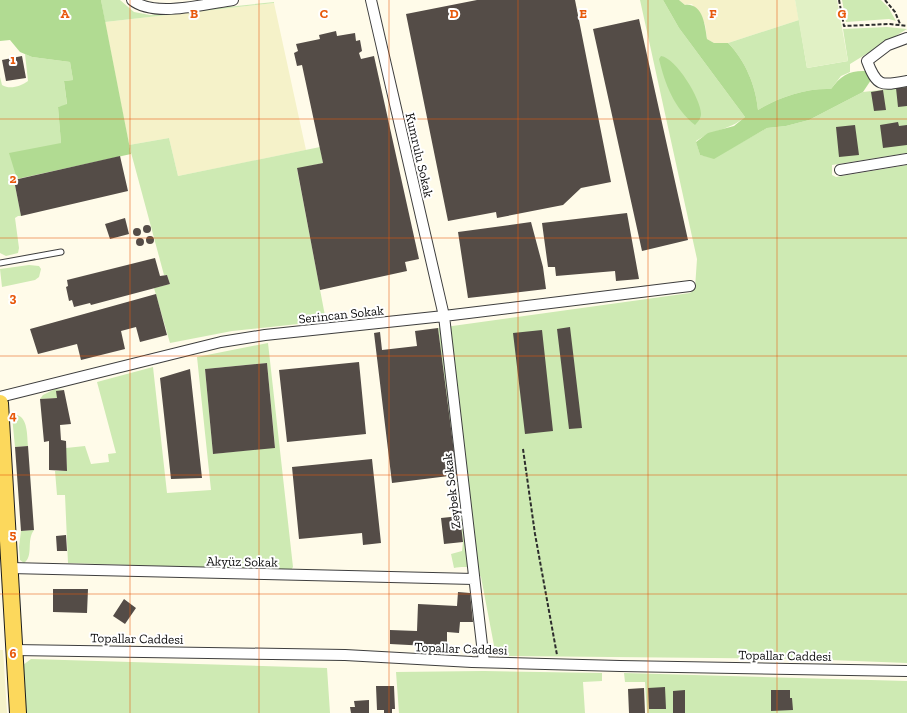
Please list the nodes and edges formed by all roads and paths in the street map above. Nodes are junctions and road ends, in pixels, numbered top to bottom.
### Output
1 (132, 0) edge
2 (233, 0) edge
3 (372, 0) edge
4 (839, 0) edge
5 (885, 0) edge
6 (900, 25) junction
7 (907, 26) edge
8 (907, 38) edge
9 (907, 81) edge
10 (907, 159) edge
11 (840, 170) dead end
12 (61, 252) dead end
13 (0, 263) edge
14 (690, 286) dead end
15 (444, 316) junction
16 (0, 397) edge
17 (0, 404) edge
18 (523, 449) dead end
19 (10, 568) junction
20 (474, 579) junction
21 (14, 650) junction
22 (484, 662) junction
23 (559, 664) junction
24 (907, 671) edge
25 (18, 713) edge

1 - 2 street
3 - 15 street, Kumrulu Sokak
4 - 6 path
5 - 6 path
6 - 7 path
8 - 9 street
10 - 11 street
12 - 13 lane
14 - 15 street, Serincan Sokak
15 - 16 street, Serincan Sokak
15 - 20 street, Zeybek Sokak
17 - 19 main road
18 - 23 path
19 - 20 street, Akyüz Sokak
19 - 21 main road
20 - 22 street, Zeybek Sokak
21 - 22 street, Topallar Caddesi
21 - 25 main road
22 - 23 street, Topallar Caddesi
23 - 24 street, Topallar Caddesi

